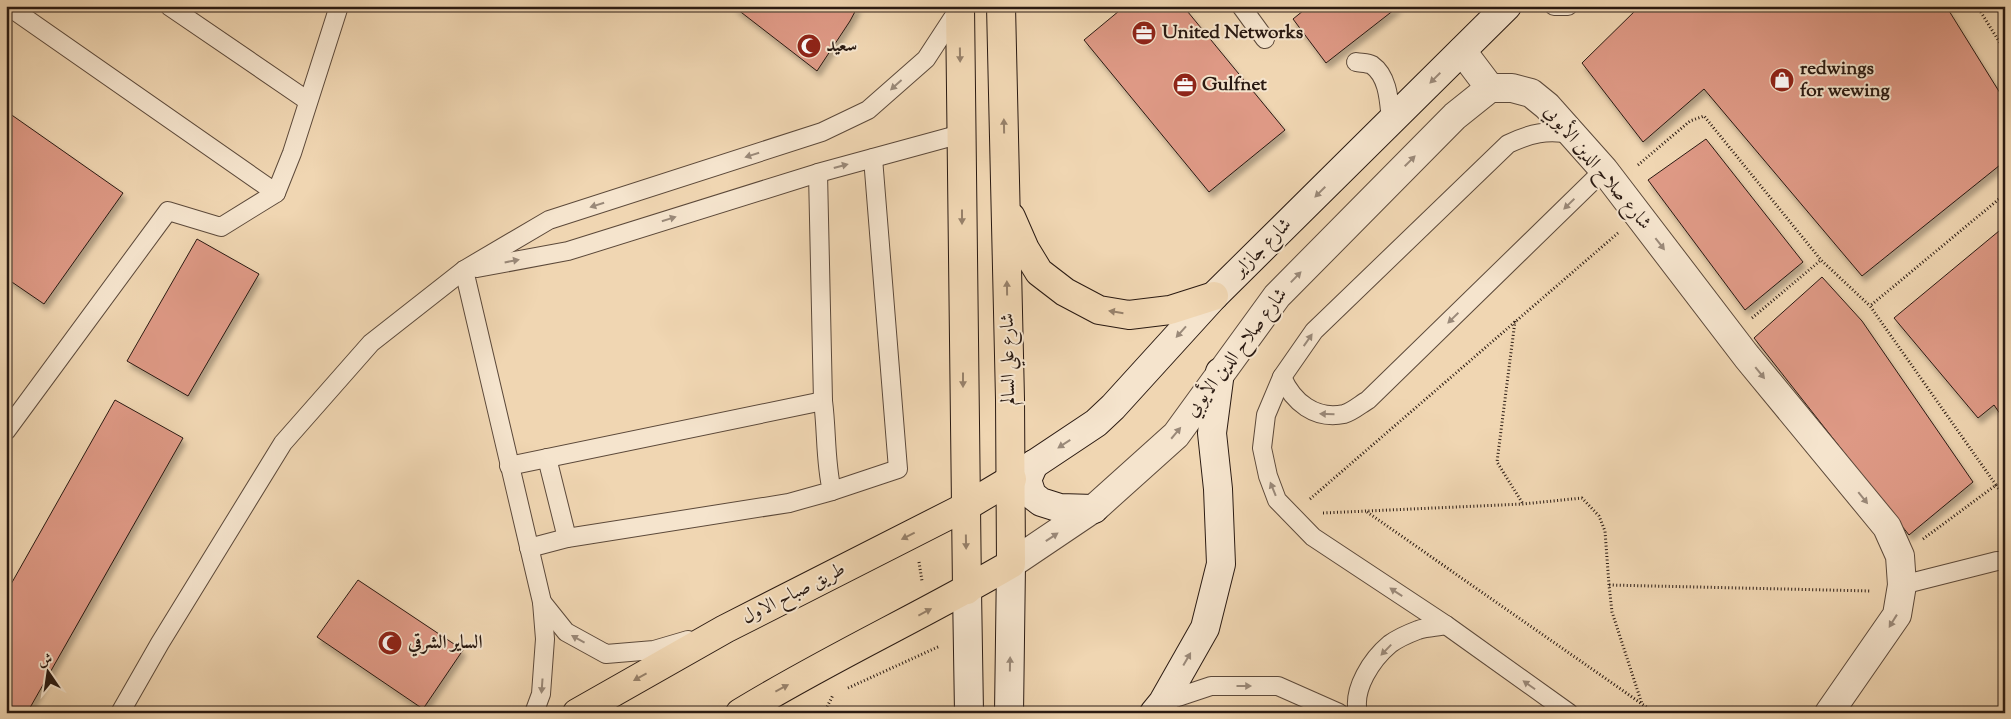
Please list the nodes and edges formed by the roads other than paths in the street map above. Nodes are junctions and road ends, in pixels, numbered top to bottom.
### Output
1 (8, 6) edge
2 (169, 6) edge
3 (1001, 6) edge
4 (1241, 6) edge
5 (1507, 6) edge
6 (1554, 6) edge
7 (1568, 6) edge
8 (960, 7) edge
9 (333, 9) edge
10 (1265, 39) dead end
11 (1462, 51) junction
12 (1356, 62) dead end
13 (1490, 88) junction
14 (308, 101) junction
15 (1391, 121) junction
16 (961, 134) junction
17 (1572, 134) junction
18 (873, 158) junction
19 (818, 173) junction
20 (1609, 178) junction
21 (276, 193) junction
22 (1005, 203) junction
23 (464, 270) junction
24 (1214, 296) junction
25 (1220, 372) junction
26 (1282, 377) junction
27 (823, 401) junction
28 (6, 431) edge
29 (547, 458) junction
30 (509, 466) junction
31 (1023, 472) junction
32 (832, 491) junction
33 (965, 507) junction
34 (1094, 509) junction
35 (568, 538) junction
36 (529, 548) junction
37 (2005, 561) edge
38 (1011, 564) junction
39 (1901, 588) junction
40 (966, 590) junction
41 (542, 602) junction
42 (1446, 625) junction
43 (725, 630) junction
44 (1158, 707) edge
45 (120, 713) edge
46 (534, 713) edge
47 (577, 713) edge
48 (740, 713) edge
49 (969, 713) edge
50 (1009, 713) edge
51 (1339, 713) edge
52 (1358, 713) edge
53 (1569, 713) edge
54 (1829, 713) edge

1 - 21 lane
2 - 14 lane
22 -> 3 main road, شارع علي السالم
4 - 10 lane
5 - 11 street, شارع جازاير
6 - 7 lane
8 -> 16 main road
8 -> 23 lane
9 - 14 lane
11 - 13 street
11 -> 15 street, شارع جازاير
12 - 15 lane
13 - 17 street, شارع صلاح الدين الأيوبي
25 -> 13 street, شارع صلاح الدين الأيوبي
14 - 21 lane
15 -> 24 street, شارع جازاير
16 - 18 lane
16 -> 33 main road
17 - 20 street, شارع صلاح الدين الأيوبي
26 -> 17 lane
19 -> 18 lane
18 - 32 lane
23 -> 19 lane
19 - 27 lane
20 -> 26 lane
20 -> 39 street, شارع صلاح الدين الأيوبي
21 - 28 lane
24 -> 22 main road
31 -> 22 main road, شارع علي السالم
23 - 30 lane
23 - 45 lane
24 -> 31 street, شارع جازاير
34 -> 25 street, شارع صلاح الدين الأيوبي
44 -> 25 street
42 -> 26 lane
27 - 29 lane
27 - 32 lane
29 - 30 lane
29 - 35 lane
30 - 36 lane
31 - 33 main road, طريق صباح الاول
31 - 34 street
31 - 38 main road, شارع علي السالم
32 - 35 lane
33 -> 40 main road
33 -> 43 main road, طريق صباح الاول
38 -> 34 street, شارع صلاح الدين الأيوبي
35 - 36 lane
36 - 41 lane
37 - 39 lane
38 - 40 main road
50 -> 38 street, شارع علي السالم
39 -> 54 street, شارع صلاح الدين الأيوبي
48 -> 40 main road
40 - 49 street
43 -> 41 lane
41 -> 46 lane
42 -> 52 lane
53 -> 42 lane
43 -> 47 main road, طريق صباح الاول
44 -> 51 lane

